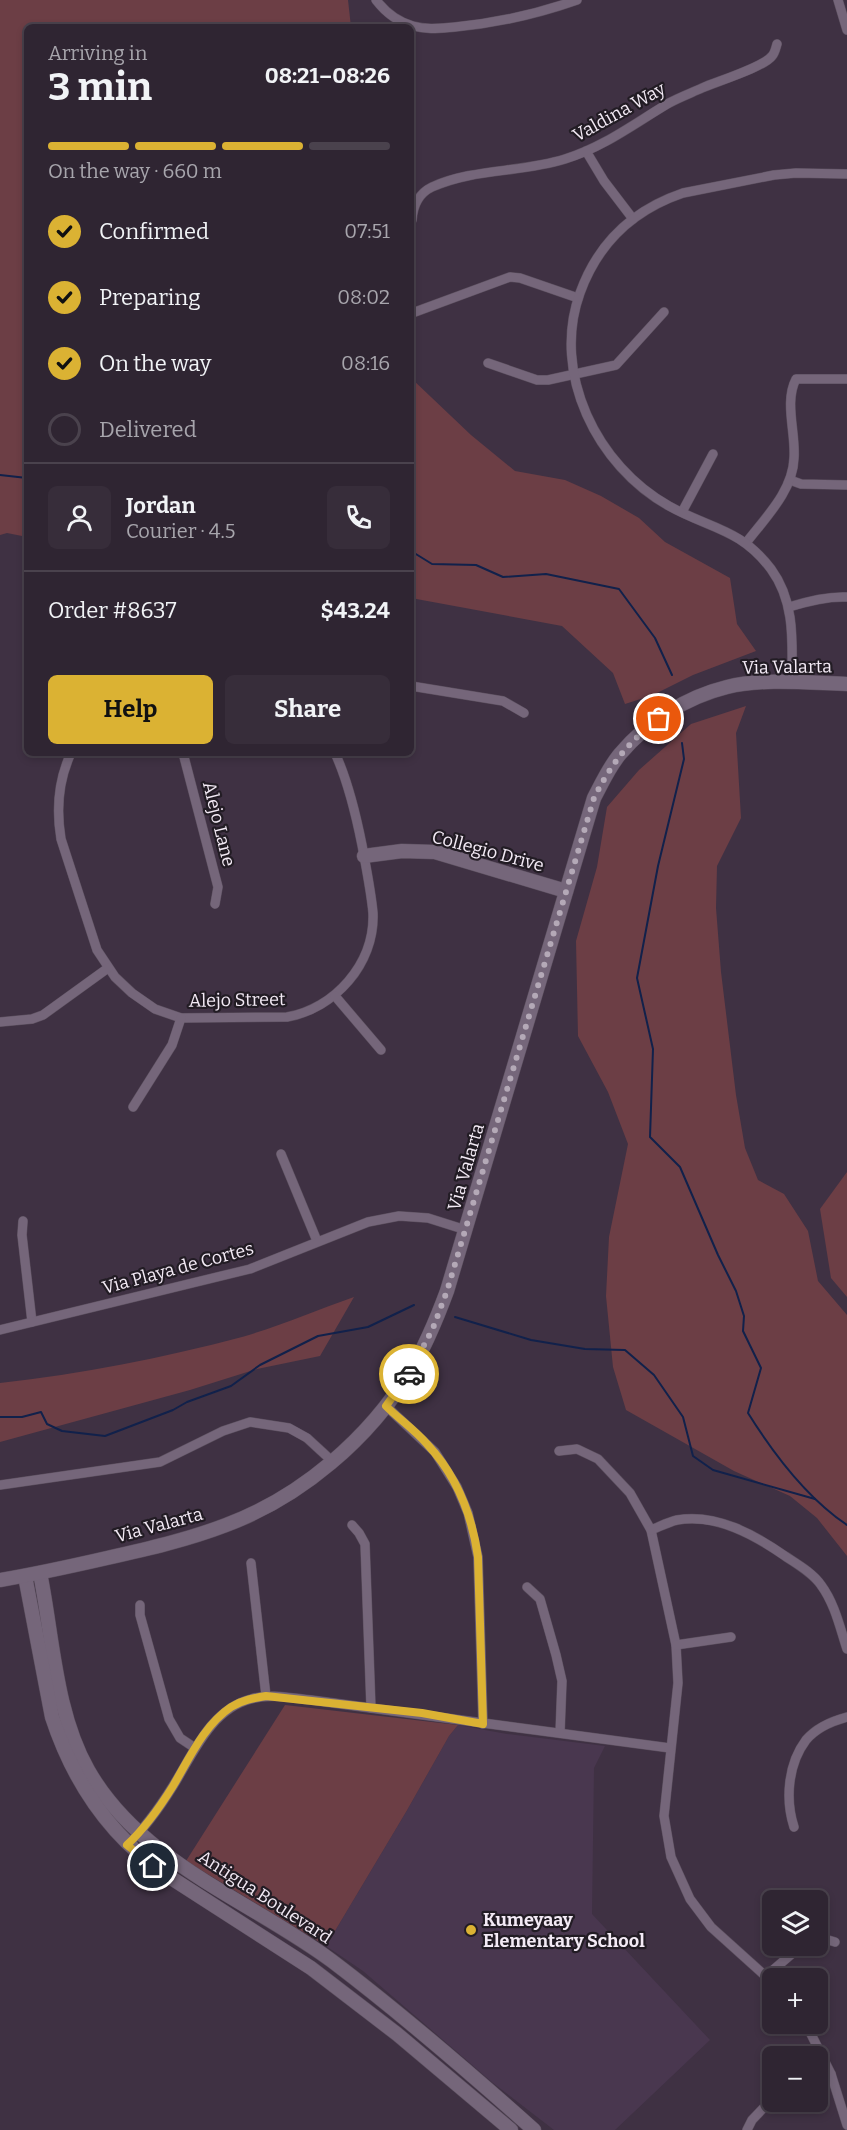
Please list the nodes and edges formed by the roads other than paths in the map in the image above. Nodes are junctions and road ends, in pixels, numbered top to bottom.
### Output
1 (376, 0) edge
2 (577, 0) edge
3 (838, 0) edge
4 (409, 24) edge
5 (414, 26) edge
6 (847, 30) edge
7 (777, 44) dead end
8 (586, 151) junction
9 (847, 174) edge
10 (414, 206) edge
11 (633, 219) junction
12 (578, 298) junction
13 (415, 312) dead end
14 (664, 312) dead end
15 (488, 363) dead end
16 (574, 374) junction
17 (847, 379) edge
18 (713, 454) dead end
19 (790, 480) junction
20 (847, 485) edge
21 (682, 512) junction
22 (746, 543) junction
23 (847, 597) edge
24 (789, 607) junction
25 (792, 683) junction
26 (847, 684) edge
27 (414, 686) edge
28 (524, 713) dead end
29 (70, 756) edge
30 (184, 756) edge
31 (336, 756) edge
32 (364, 856) junction
33 (566, 891) junction
34 (215, 904) dead end
35 (108, 968) junction
36 (335, 996) junction
37 (181, 1018) junction
38 (0, 1022) edge
39 (381, 1050) dead end
40 (133, 1107) dead end
41 (281, 1154) dead end
42 (23, 1221) dead end
43 (466, 1230) junction
44 (317, 1241) junction
45 (32, 1323) junction
46 (0, 1330) edge
47 (386, 1406) junction
48 (559, 1450) dead end
49 (332, 1461) junction
50 (0, 1485) edge
51 (352, 1525) dead end
52 (651, 1530) junction
53 (251, 1563) dead end
54 (40, 1573) junction
55 (24, 1576) junction
56 (0, 1580) edge
57 (527, 1587) dead end
58 (140, 1605) dead end
59 (731, 1637) dead end
60 (676, 1645) junction
61 (847, 1650) edge
62 (266, 1696) junction
63 (371, 1708) junction
64 (847, 1717) edge
65 (483, 1724) junction
66 (560, 1733) junction
67 (195, 1748) junction
68 (670, 1748) junction
69 (794, 1827) dead end
70 (138, 1834) junction
71 (127, 1845) junction
72 (828, 1941) edge
73 (835, 1942) dead end
74 (316, 1951) junction
75 (791, 1956) edge
76 (300, 1960) junction
77 (780, 1968) edge
78 (762, 1973) edge
79 (811, 2034) edge
80 (428, 2039) junction
81 (406, 2042) junction
82 (831, 2074) junction
83 (828, 2075) edge
84 (762, 2109) edge
85 (847, 2125) edge
86 (512, 2130) edge
87 (534, 2130) edge
88 (747, 2130) edge

1 - 4 street
2 - 5 street
3 - 6 street
7 - 8 street, Valdina Way
8 - 10 street, Valdina Way
8 - 11 street
9 - 11 street
11 - 12 street
12 - 13 street
12 - 16 street
14 - 16 street
15 - 16 street
16 - 21 street
17 - 19 street
18 - 21 street
19 - 20 street
19 - 22 street
21 - 22 street
22 - 24 street
23 - 24 street
24 - 25 street
25 - 26 main road, Via Valarta
25 - 33 main road, Via Valarta
27 - 28 street
29 - 35 street, Alejo Street
30 - 34 street, Alejo Lane
31 - 32 street, Alejo Street
32 - 33 main road, Collegio Drive
32 - 36 street, Alejo Street
33 - 43 main road, Via Valarta
35 - 37 street, Alejo Street
35 - 38 street
36 - 37 street, Alejo Street
36 - 39 street
37 - 40 street
41 - 44 street
42 - 45 street
43 - 44 street, Via Playa de Cortes
43 - 47 main road, Via Valarta
44 - 45 street, Via Playa de Cortes
45 - 46 street, Via Playa de Cortes
47 - 49 main road, Via Valarta
47 - 65 street
48 - 52 street
49 - 50 street
49 - 54 main road, Via Valarta
51 - 63 street
52 - 60 street
52 - 61 street
53 - 62 street
54 - 55 main road, Via Valarta
54 - 70 main road, Antigua Boulevard
55 - 56 main road, Via Valarta
55 - 71 main road, Antigua Boulevard
57 - 66 street
58 - 67 street
59 - 60 street
60 - 68 street
62 - 63 street
62 - 67 street
63 - 65 street
64 - 69 street
65 - 66 street
66 - 68 street
67 - 70 street
68 - 78 street
70 - 71 street
70 - 74 main road, Antigua Boulevard
71 - 76 main road, Antigua Boulevard
72 - 73 street
74 - 76 main road
74 - 80 main road, Antigua Boulevard
75 - 77 street
76 - 81 main road, Antigua Boulevard
79 - 82 street
80 - 81 main road
80 - 87 main road, Antigua Boulevard
81 - 86 main road, Antigua Boulevard
82 - 83 street
82 - 85 street
84 - 88 street

